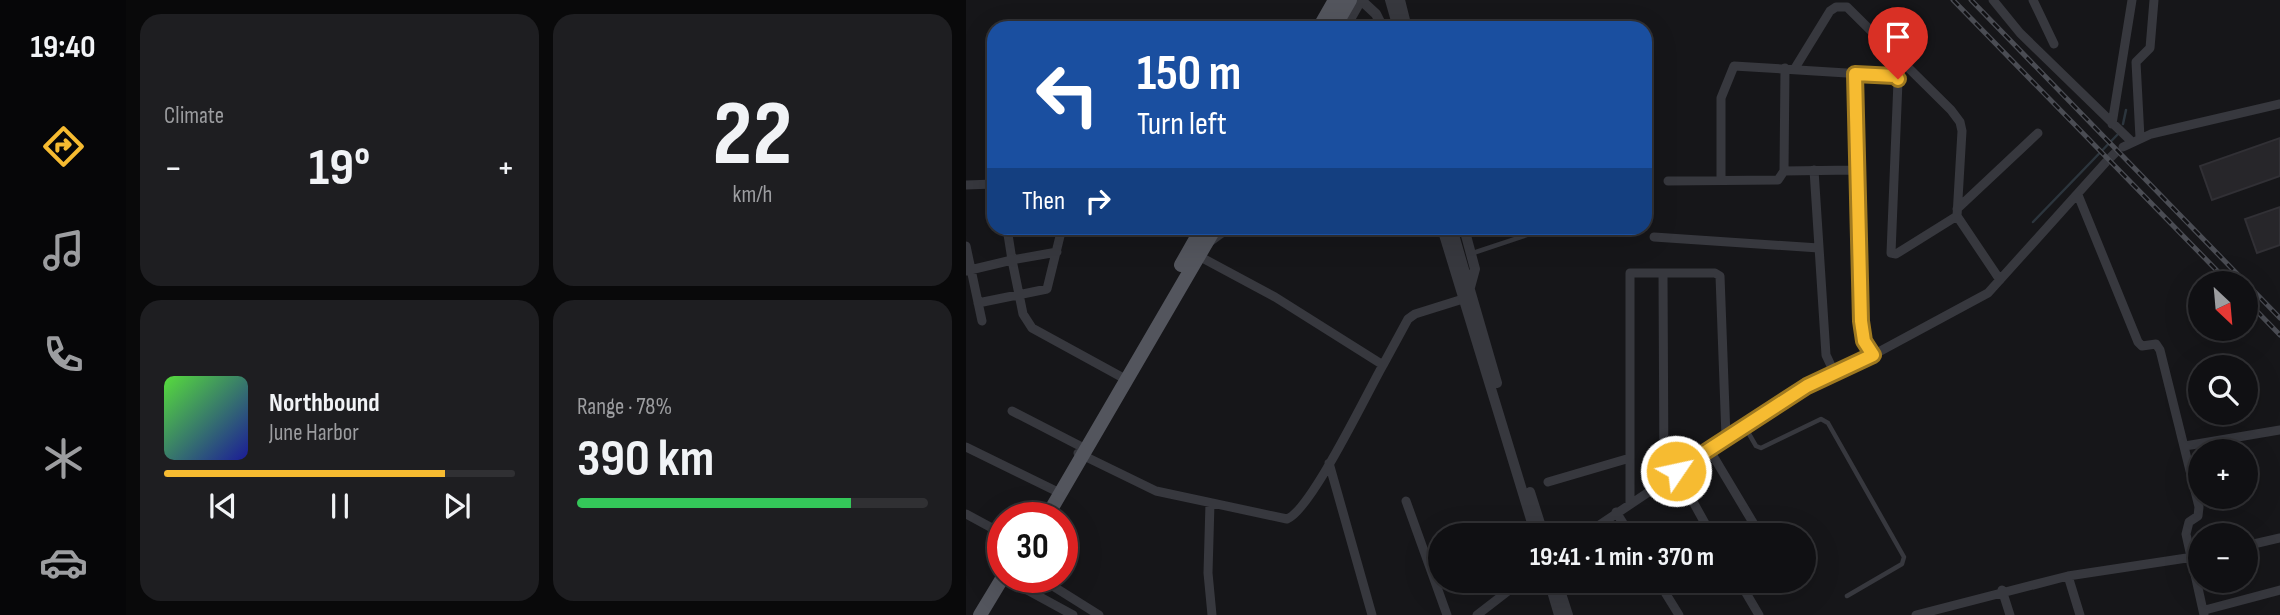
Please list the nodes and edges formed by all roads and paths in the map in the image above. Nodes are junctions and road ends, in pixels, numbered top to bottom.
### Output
1 (1335, 0) edge
2 (1350, 0) edge
3 (1361, 0) edge
4 (1390, 0) edge
5 (1400, 0) edge
6 (1993, 0) edge
7 (2033, 0) edge
8 (2132, 0) edge
9 (2154, 0) edge
10 (1841, 3) edge
11 (1323, 21) edge
12 (1338, 21) edge
13 (1349, 21) edge
14 (1380, 21) edge
15 (1396, 21) edge
16 (1405, 21) edge
17 (2054, 44) dead end
18 (1785, 68) junction
19 (1795, 68) junction
20 (1855, 74) junction
21 (2280, 104) edge
22 (2112, 124) junction
23 (2038, 133) dead end
24 (2132, 142) junction
25 (2111, 158) dead end
26 (1814, 170) junction
27 (1855, 170) junction
28 (1784, 171) junction
29 (1721, 179) junction
30 (1668, 181) dead end
31 (987, 184) edge
32 (966, 185) edge
33 (2078, 195) junction
34 (1957, 212) junction
35 (1008, 235) edge
36 (1061, 235) edge
37 (1200, 235) edge
38 (1209, 235) edge
39 (1218, 235) edge
40 (1445, 235) edge
41 (1454, 235) edge
42 (1467, 235) edge
43 (1527, 235) edge
44 (1654, 237) dead end
45 (966, 246) edge
46 (1819, 248) junction
47 (1197, 250) junction
48 (1057, 252) junction
49 (1473, 253) junction
50 (1012, 260) junction
51 (969, 271) edge
52 (1663, 273) junction
53 (2000, 280) junction
54 (1467, 291) junction
55 (1020, 296) junction
56 (978, 303) junction
57 (982, 321) dead end
58 (1873, 355) junction
59 (1383, 365) junction
60 (1834, 372) junction
61 (1124, 378) junction
62 (1012, 411) dead end
63 (1744, 426) junction
64 (2280, 430) edge
65 (1726, 438) junction
66 (2185, 446) junction
67 (966, 447) edge
68 (1709, 449) junction
69 (1080, 451) junction
70 (1630, 458) junction
71 (1329, 463) junction
72 (1676, 471) junction
73 (1664, 479) junction
74 (1548, 482) dead end
75 (1056, 491) junction
76 (1406, 501) dead end
77 (1048, 502) edge
78 (1052, 502) edge
79 (1210, 503) junction
80 (1630, 503) junction
81 (1616, 512) junction
82 (966, 514) edge
83 (1532, 523) edge
84 (1540, 523) edge
85 (1601, 523) edge
86 (1623, 523) edge
87 (1705, 523) edge
88 (1753, 523) edge
89 (2191, 523) edge
90 (987, 525) edge
91 (2280, 538) edge
92 (2258, 542) edge
93 (2188, 558) edge
94 (2068, 576) junction
95 (2003, 590) junction
96 (2280, 590) edge
97 (996, 593) edge
98 (1000, 593) edge
99 (1034, 593) edge
100 (1064, 593) edge
101 (1505, 593) edge
102 (1553, 593) edge
103 (1561, 593) edge
104 (1665, 593) edge
105 (1746, 593) edge
106 (2201, 593) edge
107 (1847, 596) dead end
108 (1939, 612) edge
109 (2204, 612) edge
110 (980, 615) edge
111 (989, 615) edge
112 (1073, 615) edge
113 (1099, 615) edge
114 (1212, 615) edge
115 (1372, 615) edge
116 (1447, 615) edge
117 (1477, 615) edge
118 (1559, 615) edge
119 (1568, 615) edge
120 (1679, 615) edge
121 (1759, 615) edge
122 (1916, 615) edge
123 (2010, 615) edge
124 (2080, 615) edge

1 - 11 main road
2 - 12 main road
3 - 13 street
3 - 14 street
4 - 15 street
5 - 16 street
6 - 22 street
7 - 17 street
8 - 22 street
9 - 24 street
10 - 19 street
10 - 34 street
18 - 19 street
18 - 28 street
18 - 29 street
19 - 20 street
20 - 27 street
20 - 34 street
21 - 24 street
22 - 24 street
23 - 34 street
25 - 33 street
26 - 27 street
26 - 28 street
26 - 46 street
27 - 58 street
28 - 29 street
29 - 30 street
31 - 32 street
33 - 53 street
33 - 66 street
34 - 53 street
35 - 50 street
36 - 48 street
37 - 47 main road
38 - 47 main road
39 - 47 street
40 - 54 street
41 - 54 street
42 - 49 street
43 - 49 lane
44 - 46 street
45 - 51 street
46 - 60 street
47 - 59 street
47 - 61 main road
48 - 50 street
48 - 55 street
49 - 54 street
50 - 51 street
50 - 55 street
51 - 56 street
52 - 65 street
52 - 70 street
52 - 73 street
53 - 58 street
54 - 59 street
54 - 83 street
54 - 84 street
55 - 56 street
55 - 61 street
56 - 57 street
58 - 60 street
59 - 71 street
60 - 63 street
61 - 69 main road
62 - 69 street
63 - 65 street
63 - 107 lane
64 - 66 street
65 - 68 street
66 - 89 street
67 - 75 street
68 - 72 street
68 - 88 street
69 - 75 main road
69 - 79 street
70 - 74 street
70 - 80 street
71 - 79 street
71 - 115 street
72 - 73 street
72 - 87 street
73 - 80 street
75 - 77 main road
75 - 78 main road
76 - 116 street
79 - 114 street
80 - 81 street
81 - 85 street
81 - 86 street
82 - 90 street
91 - 92 street
93 - 94 street
94 - 95 street
94 - 124 street
95 - 108 street
95 - 123 street
96 - 109 street
97 - 110 main road
98 - 111 main road
99 - 112 street
100 - 113 street
101 - 117 street
102 - 118 street
103 - 119 street
104 - 120 street
105 - 121 street
106 - 109 street
108 - 122 street

